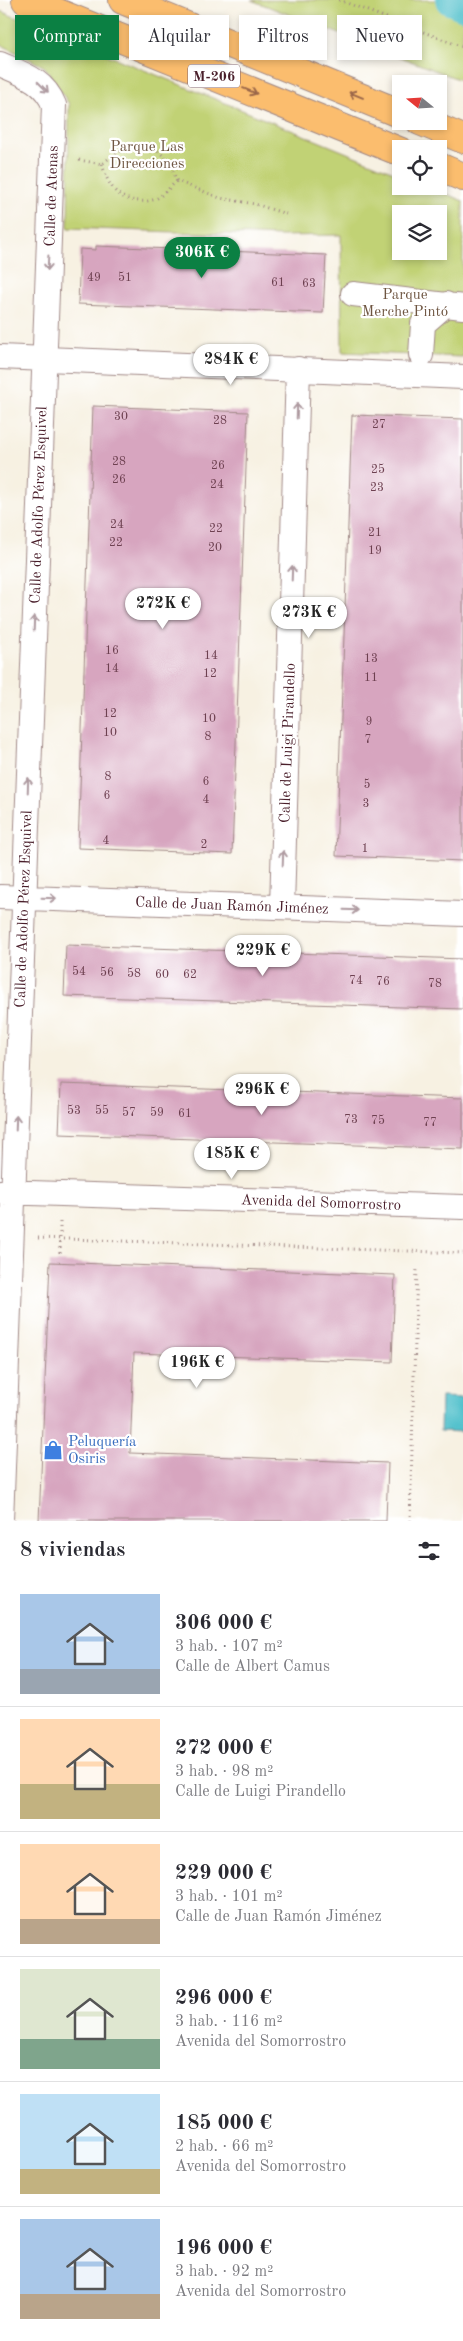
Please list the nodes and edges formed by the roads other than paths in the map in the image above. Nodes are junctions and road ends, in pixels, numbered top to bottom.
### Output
1 (26, 0) edge
2 (123, 0) edge
3 (0, 64) edge
4 (392, 110) edge
5 (442, 130) edge
6 (463, 139) edge
7 (392, 148) edge
8 (447, 170) edge
9 (463, 177) edge
10 (353, 294) dead end
11 (454, 305) edge
12 (421, 355) dead end
13 (0, 356) edge
14 (44, 358) junction
15 (298, 370) junction
16 (463, 377) edge
17 (0, 897) edge
18 (24, 898) junction
19 (282, 907) junction
20 (463, 914) edge
21 (6, 1192) edge
22 (463, 1207) edge
23 (1, 1521) edge

1 -> 7 main road, M-206
4 -> 2 main road, M-206
3 -> 14 street, Calle de Atenas
5 - 6 main road
8 - 9 main road
10 - 11 street
11 - 12 street
13 - 14 street
14 - 15 street
18 -> 14 street, Calle de Adolfo Pérez Esquivel
15 - 16 street
19 -> 15 street, Calle de Luigi Pirandello
17 - 18 street, Calle de Juan Ramón Jiménez
18 -> 19 street, Calle de Juan Ramón Jiménez
21 -> 18 street, Calle de Adolfo Pérez Esquivel
19 -> 20 street, Calle de Juan Ramón Jiménez
21 - 22 street, Avenida del Somorrostro
21 - 23 street, Calle de Adolfo Pérez Esquivel

